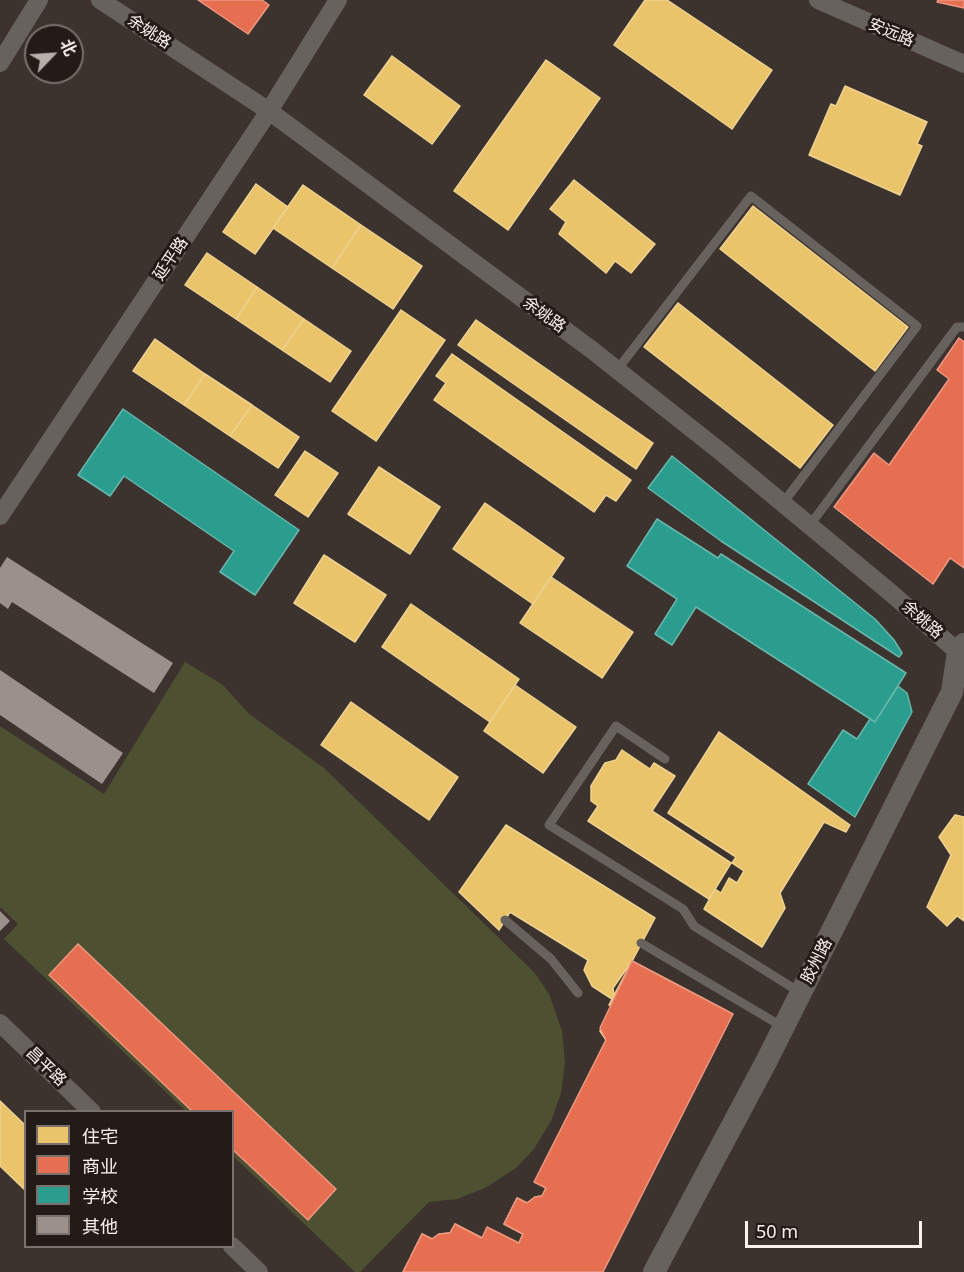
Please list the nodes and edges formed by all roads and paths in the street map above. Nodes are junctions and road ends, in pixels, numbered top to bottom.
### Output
1 (39, 0) edge
2 (100, 0) edge
3 (338, 0) edge
4 (818, 0) edge
5 (851, 7) edge
6 (0, 63) edge
7 (964, 64) edge
8 (269, 111) junction
9 (964, 327) edge
10 (617, 370) junction
11 (783, 503) junction
12 (0, 516) edge
13 (810, 525) junction
14 (962, 652) edge
15 (665, 759) dead end
16 (505, 920) dead end
17 (641, 943) dead end
18 (579, 993) dead end
19 (801, 993) junction
20 (0, 1023) edge
21 (783, 1027) junction
22 (90, 1110) edge
23 (234, 1248) edge
24 (259, 1272) edge
25 (654, 1272) edge

1 - 6 street
2 - 8 street, 余姚路
3 - 8 street, 延平路
4 - 5 street, 安远路
5 - 7 street, 安远路
8 - 10 street, 余姚路
8 - 12 street, 延平路
9 - 13 lane
10 - 11 street, 余姚路
10 - 11 lane
11 - 13 street, 余姚路
13 - 14 street, 余姚路
14 - 19 street, 胶州路
15 - 19 lane
16 - 18 lane
17 - 21 lane
19 - 21 street, 胶州路
20 - 22 street, 昌平路
21 - 25 street, 胶州路
23 - 24 street

